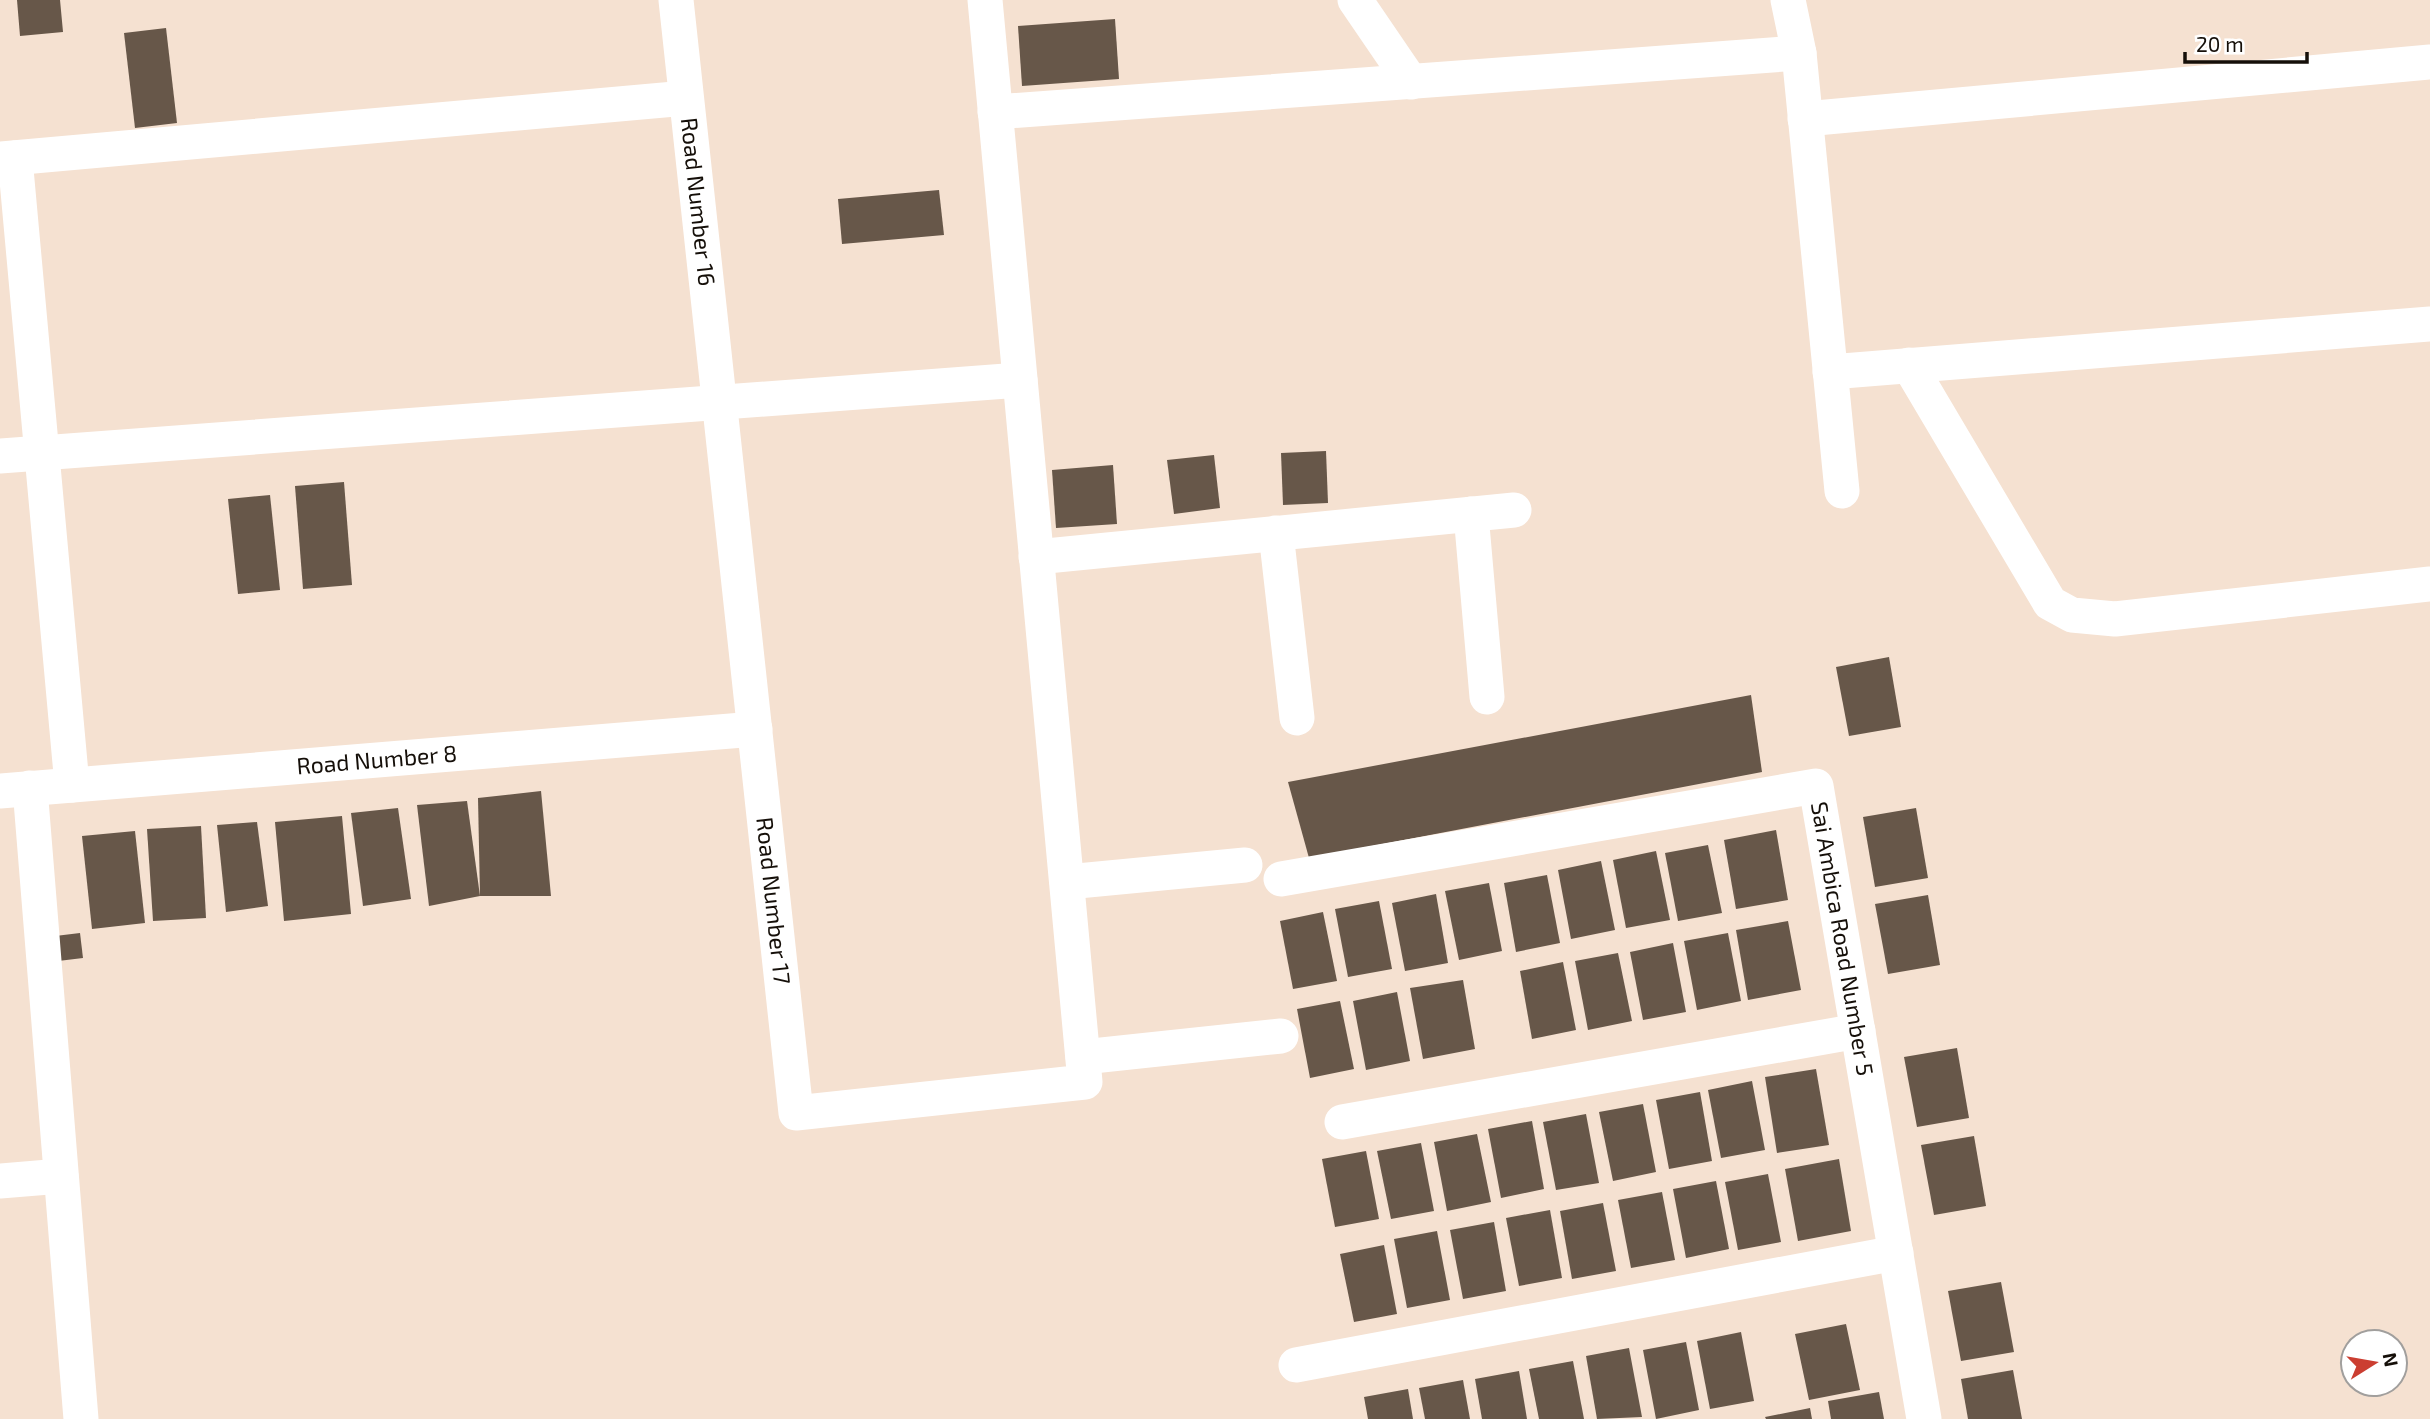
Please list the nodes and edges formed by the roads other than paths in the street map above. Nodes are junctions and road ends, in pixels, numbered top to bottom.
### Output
1 (676, 0) edge
2 (985, 0) edge
3 (1355, 0) edge
4 (1788, 0) edge
5 (1799, 53) junction
6 (2430, 62) edge
7 (1411, 82) junction
8 (686, 98) junction
9 (995, 112) junction
10 (1805, 119) junction
11 (7, 158) edge
12 (2430, 324) edge
13 (1909, 365) junction
14 (1830, 372) junction
15 (1020, 380) junction
16 (719, 403) junction
17 (42, 453) junction
18 (0, 456) edge
19 (1842, 491) dead end
20 (1514, 510) dead end
21 (1471, 514) junction
22 (1276, 533) junction
23 (1036, 557) junction
24 (2430, 584) edge
25 (1487, 697) dead end
26 (1297, 718) dead end
27 (755, 729) junction
28 (72, 785) junction
29 (15, 790) edge
30 (1245, 865) dead end
31 (1281, 878) dead end
32 (1067, 881) junction
33 (1858, 1031) junction
34 (1281, 1036) dead end
35 (1084, 1069) junction
36 (1342, 1122) dead end
37 (61, 1176) junction
38 (0, 1181) edge
39 (1896, 1254) junction
40 (1296, 1365) dead end
41 (81, 1419) edge
42 (1924, 1419) edge

1 - 8 street, Road Number 16
2 - 9 street
3 - 7 street
4 - 5 street
5 - 7 street
5 - 10 street
6 - 10 street
7 - 9 street
8 - 11 street
8 - 16 street, Road Number 16
9 - 15 street
10 - 14 street
11 - 17 street
12 - 13 street
13 - 14 street
13 - 24 street
14 - 19 street
15 - 16 street
15 - 23 street
16 - 17 street
16 - 27 street, Road Number 17
17 - 18 street
17 - 28 street
20 - 21 street
21 - 22 street
21 - 25 street
22 - 23 street
22 - 26 street
23 - 32 street
27 - 28 street, Road Number 8
27 - 35 street, Road Number 17
28 - 29 street, Road Number 8
29 - 37 street
30 - 32 street
31 - 33 street, Sai Ambica Road Number 5
32 - 35 street
33 - 36 street
33 - 39 street, Sai Ambica Road Number 5
34 - 35 street
37 - 38 street
37 - 41 street
39 - 40 street
39 - 42 street, Sai Ambica Road Number 5

